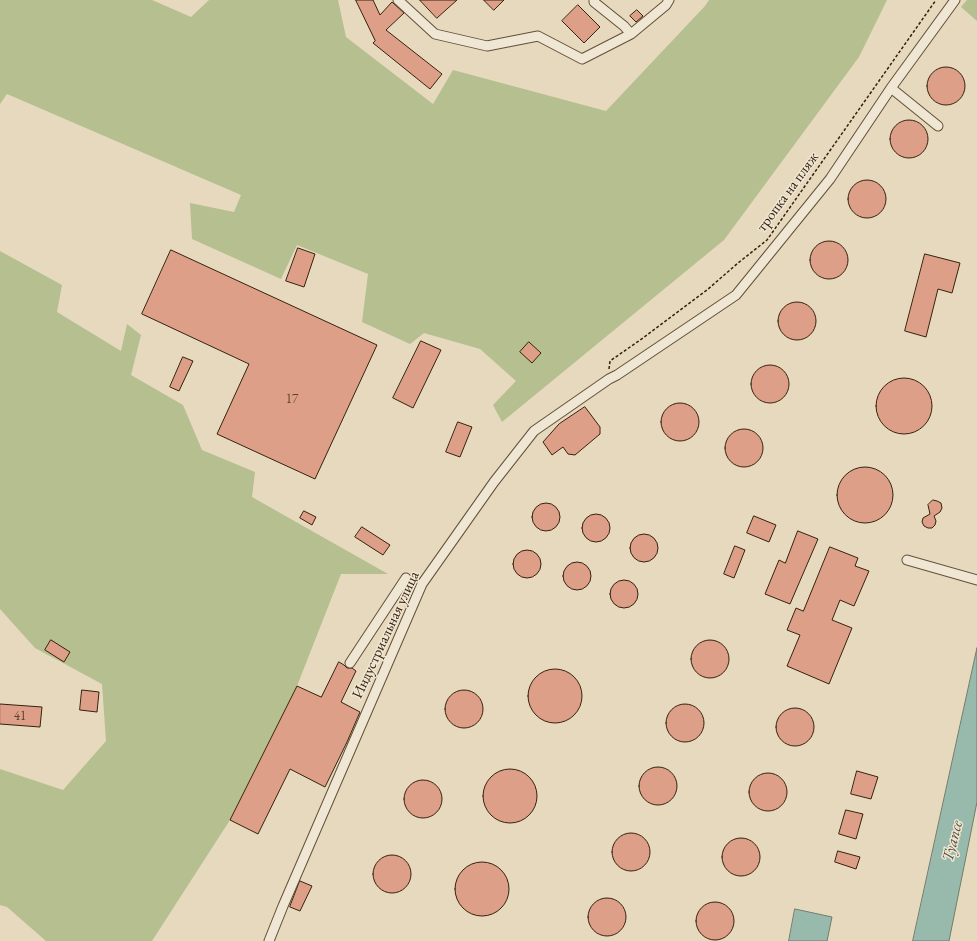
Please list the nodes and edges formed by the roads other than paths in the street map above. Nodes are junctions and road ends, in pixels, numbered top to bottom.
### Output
1 (398, 0) edge
2 (594, 0) edge
3 (669, 0) edge
4 (955, 0) edge
5 (631, 34) junction
6 (891, 88) junction
7 (938, 126) dead end
8 (906, 560) dead end
9 (406, 578) dead end
10 (977, 580) edge
11 (350, 663) dead end
12 (269, 941) edge

1 - 5 street
2 - 5 street
3 - 5 street
4 - 6 street, Индустриальная улица
6 - 7 street
6 - 12 street, Индустриальная улица
8 - 10 street
9 - 11 street

